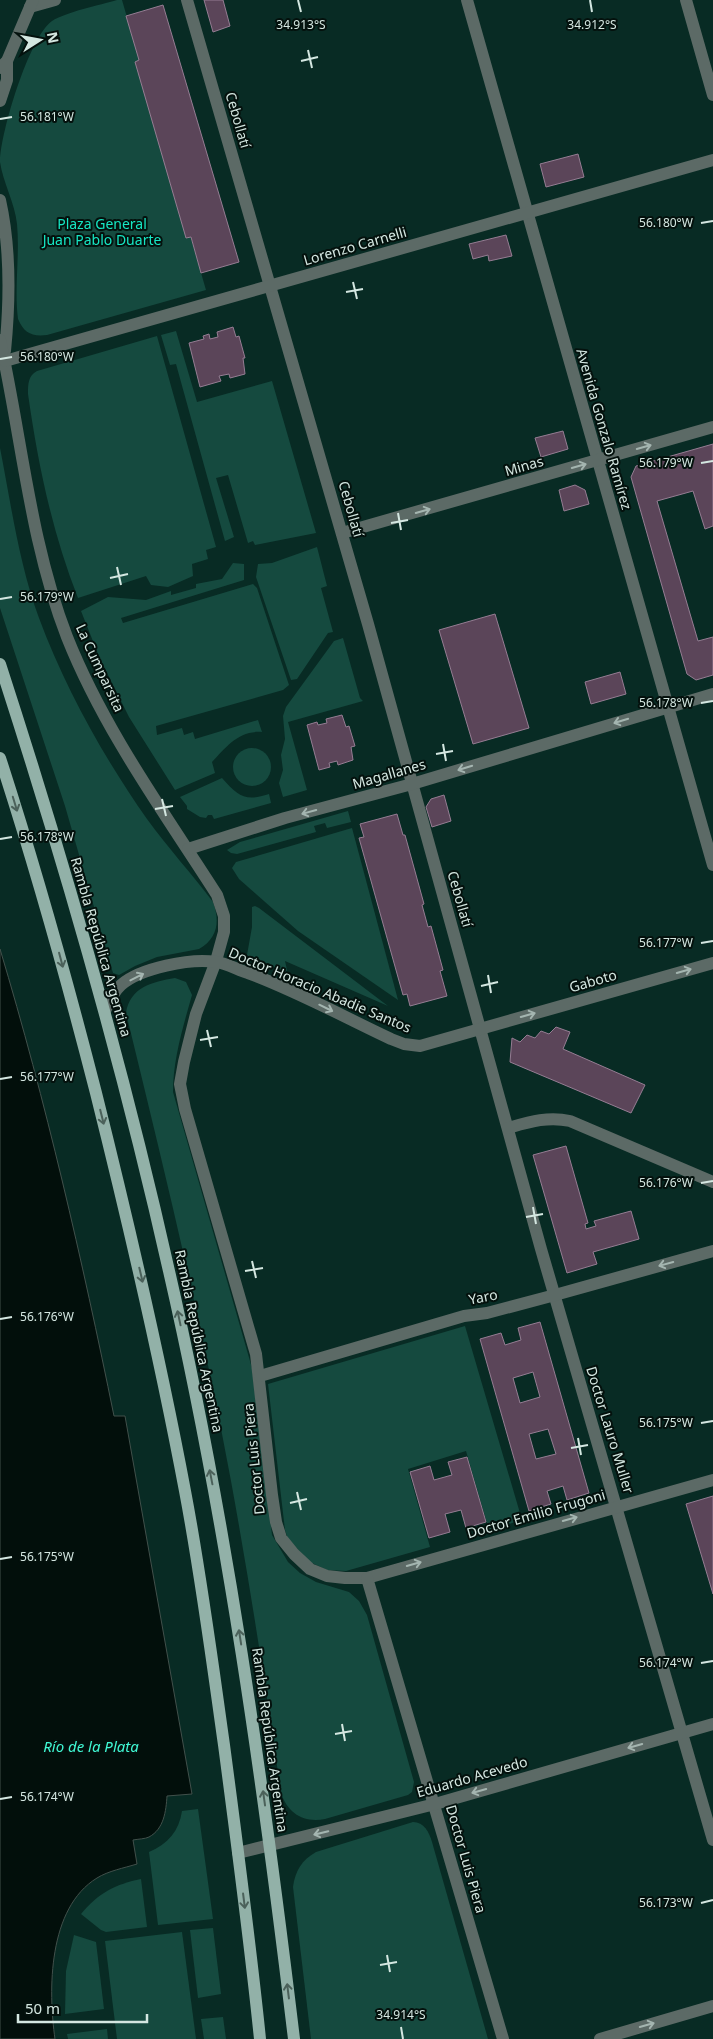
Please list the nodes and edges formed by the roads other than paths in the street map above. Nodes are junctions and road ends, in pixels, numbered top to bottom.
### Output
1 (55, 0) edge
2 (187, 0) edge
3 (466, 0) edge
4 (686, 0) edge
5 (31, 4) edge
6 (4, 65) edge
7 (713, 94) edge
8 (0, 101) edge
9 (713, 160) edge
10 (0, 200) edge
11 (526, 212) junction
12 (270, 286) junction
13 (0, 340) edge
14 (5, 361) junction
15 (713, 427) edge
16 (597, 460) junction
17 (342, 533) junction
18 (0, 664) edge
19 (713, 694) edge
20 (668, 708) junction
21 (0, 758) edge
22 (412, 784) junction
23 (188, 850) junction
24 (713, 865) edge
25 (216, 962) junction
26 (713, 962) edge
27 (105, 1011) junction
28 (481, 1028) junction
29 (508, 1128) junction
30 (713, 1182) edge
31 (713, 1251) edge
32 (554, 1295) junction
33 (260, 1376) junction
34 (713, 1480) edge
35 (617, 1506) junction
36 (367, 1578) junction
37 (713, 1724) edge
38 (682, 1733) junction
39 (435, 1804) junction
40 (713, 1840) edge
41 (271, 1846) junction
42 (238, 1853) junction
43 (713, 2006) edge
44 (260, 2039) edge
45 (294, 2039) edge
46 (503, 2039) edge
47 (600, 2039) edge

1 - 5 street
2 - 12 street, Cebollatí
3 - 11 street, Avenida Gonzalo Ramírez
4 - 7 street
5 - 6 street
6 - 8 street
9 - 11 street, Lorenzo Carnelli
10 - 14 street, La Cumparsita
11 - 12 street, Lorenzo Carnelli
11 - 16 street, Avenida Gonzalo Ramírez
12 - 14 street, Lorenzo Carnelli
12 - 17 street, Cebollatí
13 - 14 street, La Cumparsita
14 - 23 street, La Cumparsita
16 -> 15 street, Minas
17 -> 16 street, Minas
16 - 20 street, Avenida Gonzalo Ramírez
17 - 22 street, Cebollatí
18 - 27 main road, Rambla República Argentina
19 - 20 street, Magallanes
20 -> 22 street, Magallanes
20 - 24 street, Avenida Gonzalo Ramírez
21 -> 42 main road
22 -> 23 street, Magallanes
22 - 28 street, Cebollatí
23 - 25 street, La Cumparsita
27 -> 25 street, Doctor Horacio Abadie Santos
25 -> 28 street, Doctor Horacio Abadie Santos
25 - 33 street, Doctor Luis Piera
28 -> 26 street, Gaboto
41 -> 27 main road, Rambla República Argentina
28 - 29 street, Doctor Lauro Muller
29 - 30 street
29 - 32 street, Doctor Lauro Muller
31 -> 32 street, Yaro
32 - 33 street, Yaro
32 - 35 street, Doctor Lauro Muller
33 - 36 street, Doctor Luis Piera
34 - 35 street, Doctor Emilio Frugoni
36 -> 35 street, Doctor Emilio Frugoni
35 - 38 street, Doctor Lauro Muller
36 - 39 street, Doctor Luis Piera
37 - 38 street, Eduardo Acevedo
38 -> 39 street, Eduardo Acevedo
38 - 40 street, Doctor Lauro Muller
39 -> 41 street, Eduardo Acevedo
39 - 46 street, Doctor Luis Piera
41 - 42 street, Eduardo Acevedo
45 -> 41 main road, Rambla República Argentina
42 -> 44 main road
47 -> 43 street

